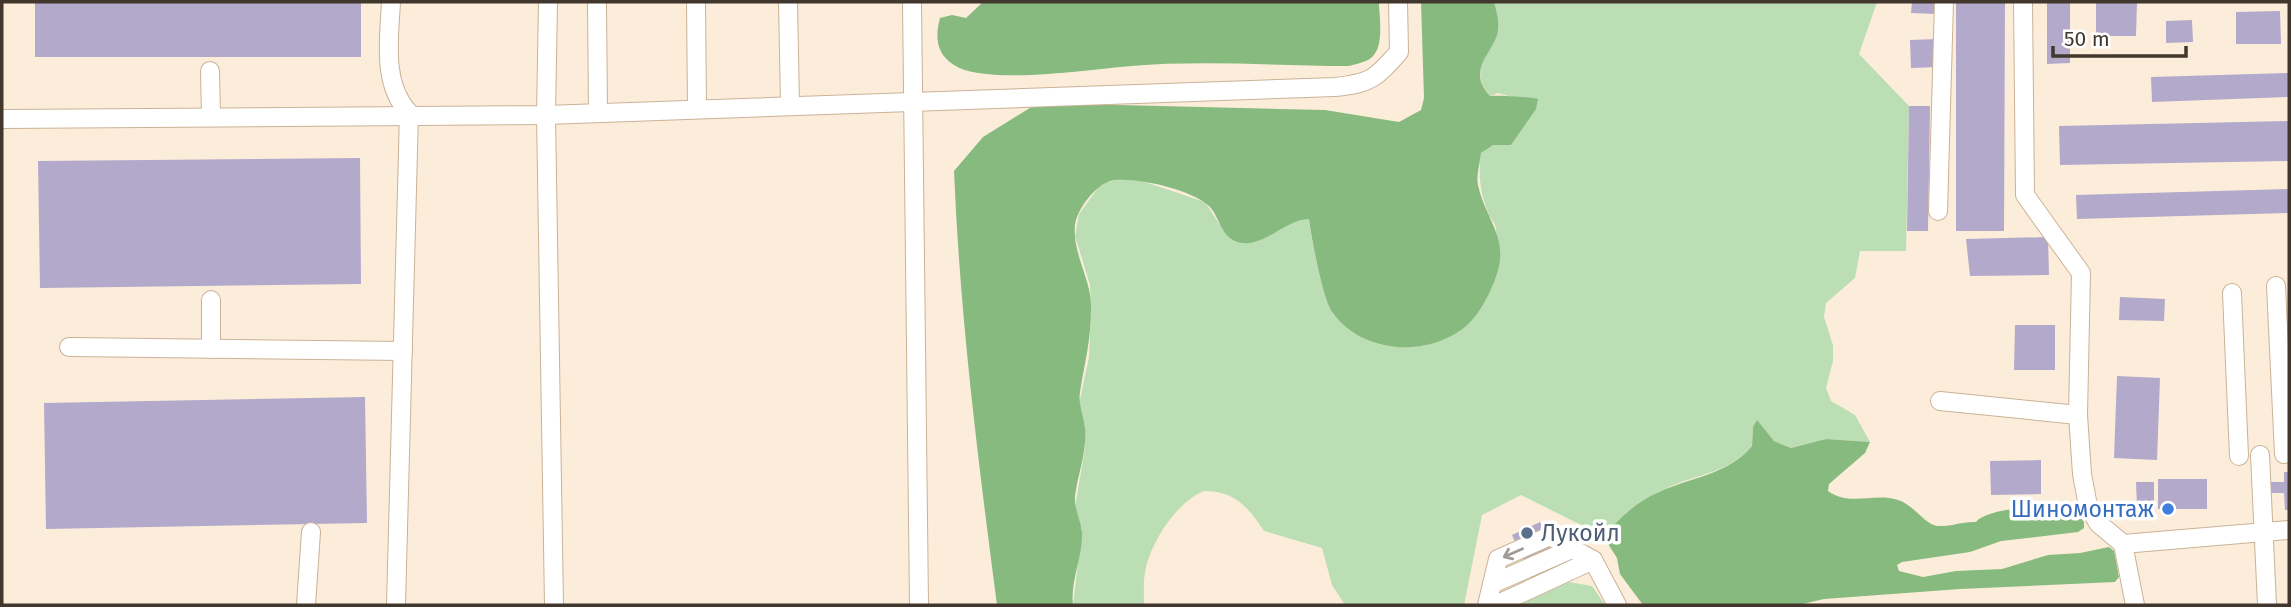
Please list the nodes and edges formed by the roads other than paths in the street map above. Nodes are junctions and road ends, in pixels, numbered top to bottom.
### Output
1 (391, 2) edge
2 (548, 2) edge
3 (597, 2) edge
4 (696, 2) edge
5 (788, 2) edge
6 (912, 2) edge
7 (1398, 2) edge
8 (1944, 2) edge
9 (2023, 2) edge
10 (210, 71) dead end
11 (913, 100) junction
12 (790, 105) junction
13 (697, 109) junction
14 (598, 113) junction
15 (409, 114) junction
16 (546, 115) junction
17 (211, 116) junction
18 (2, 119) edge
19 (1938, 211) dead end
20 (2276, 286) dead end
21 (2232, 293) dead end
22 (211, 300) dead end
23 (69, 347) dead end
24 (211, 349) junction
25 (403, 351) junction
26 (1940, 401) dead end
27 (2078, 415) junction
28 (2287, 454) edge
29 (2260, 455) junction
30 (2289, 530) edge
31 (2263, 531) junction
32 (311, 532) dead end
33 (2123, 544) junction
34 (1593, 560) junction
35 (306, 605) edge
36 (396, 605) edge
37 (554, 605) edge
38 (919, 605) edge
39 (1487, 605) edge
40 (1496, 605) edge
41 (1617, 605) edge
42 (2135, 605) edge
43 (2267, 605) edge

1 - 15 lane
2 - 16 lane
3 - 14 lane
4 - 13 lane
5 - 12 lane
6 - 11 lane
7 - 11 lane
8 - 19 lane
9 - 27 lane
10 - 17 lane
11 - 12 lane
11 - 38 lane
12 - 13 lane
13 - 14 lane
14 - 16 lane
15 - 16 lane
15 - 17 lane
15 - 25 lane
16 - 37 lane
17 - 18 lane
20 - 28 lane
21 - 29 lane
22 - 24 lane
23 - 24 lane
24 - 25 lane
25 - 36 lane
26 - 27 lane
27 - 33 lane
28 - 29 lane
29 - 31 lane
30 - 31 lane
31 - 33 lane
31 - 43 lane
32 - 35 lane
33 - 42 lane
34 -> 39 lane
34 - 40 lane
34 - 41 lane

